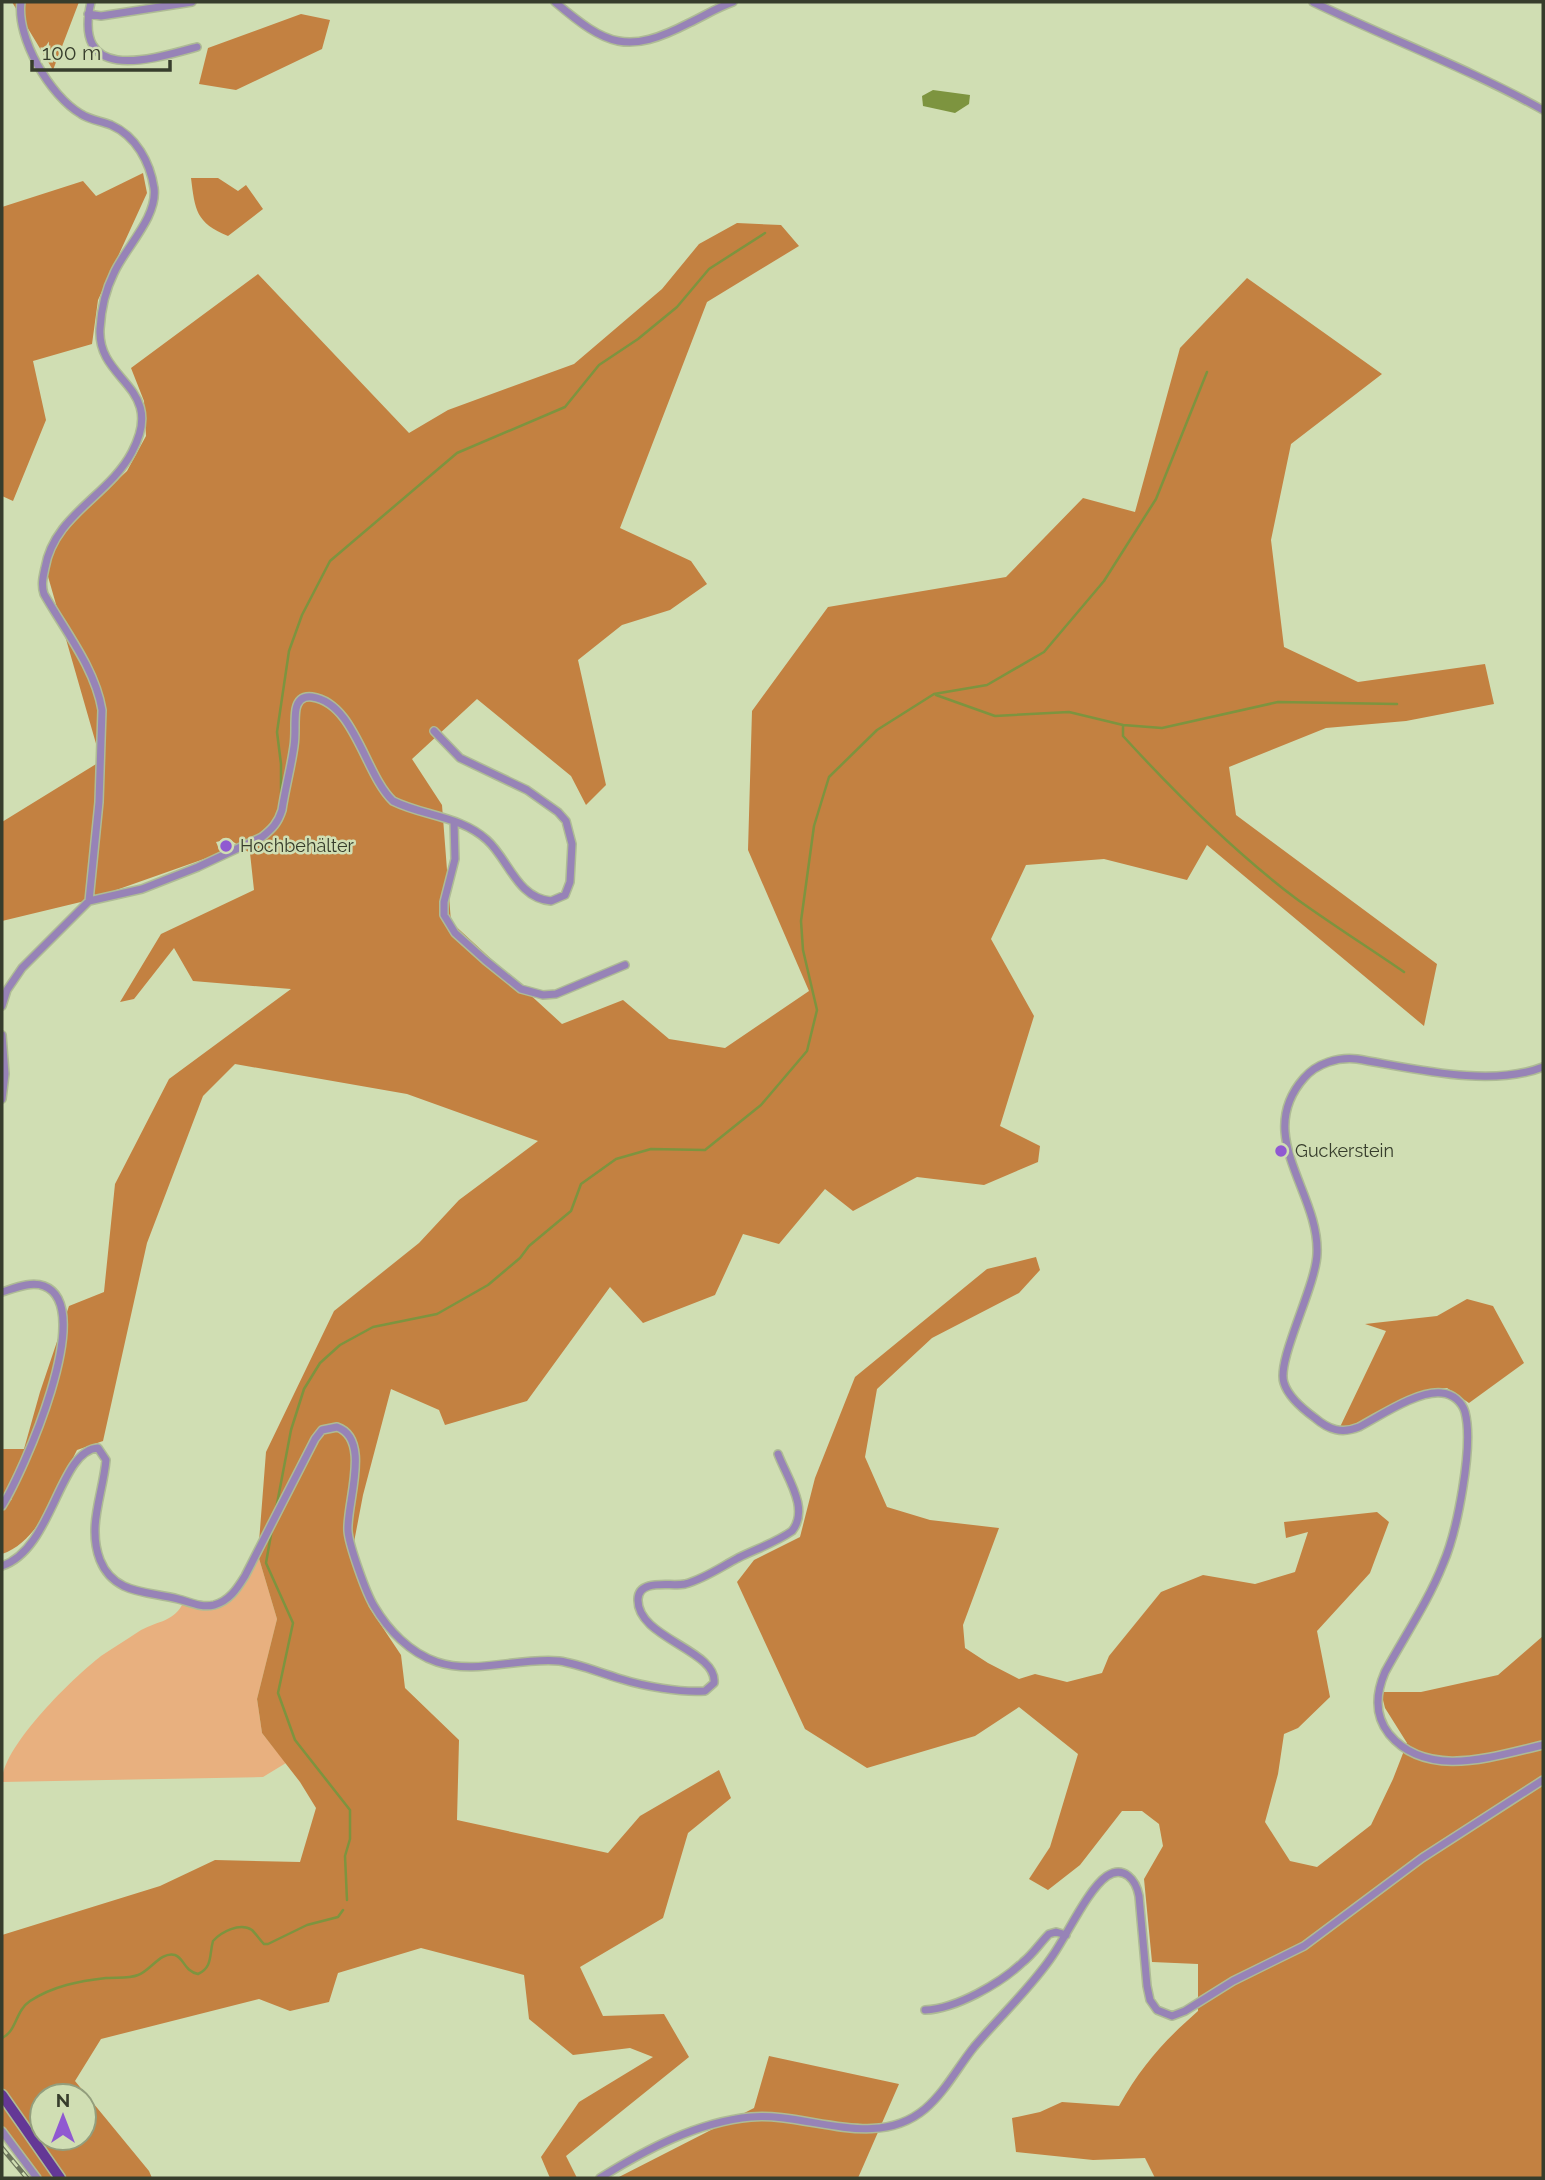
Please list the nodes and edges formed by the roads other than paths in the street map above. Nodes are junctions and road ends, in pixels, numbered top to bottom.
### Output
1 (21, 2) edge
2 (91, 2) edge
3 (192, 2) edge
4 (555, 2) edge
5 (733, 2) edge
6 (1313, 2) edge
7 (88, 14) junction
8 (197, 47) dead end
9 (1543, 110) edge
10 (434, 731) dead end
11 (454, 822) junction
12 (89, 901) junction
13 (625, 965) dead end
14 (2, 1006) edge
15 (2, 1035) edge
16 (1543, 1067) edge
17 (2, 1099) edge
18 (2, 1292) edge
19 (778, 1454) dead end
20 (4, 1497) edge
21 (2, 1506) edge
22 (2, 1566) edge
23 (1543, 1745) edge
24 (1543, 1780) edge
25 (1066, 1935) junction
26 (925, 2010) dead end
27 (2, 2095) edge
28 (2, 2131) edge
29 (37, 2178) edge
30 (60, 2178) edge
31 (600, 2178) edge

1 - 12 street
2 - 7 street
3 - 7 street
4 - 5 street
6 - 9 street
7 - 8 street
10 - 11 street
11 - 12 street
11 - 13 street
12 - 14 street
15 - 17 street
16 - 23 street
18 - 20 street
19 - 22 street
20 - 21 street
24 - 25 street
25 - 26 street
25 - 31 street
27 - 30 main road
28 - 29 street

